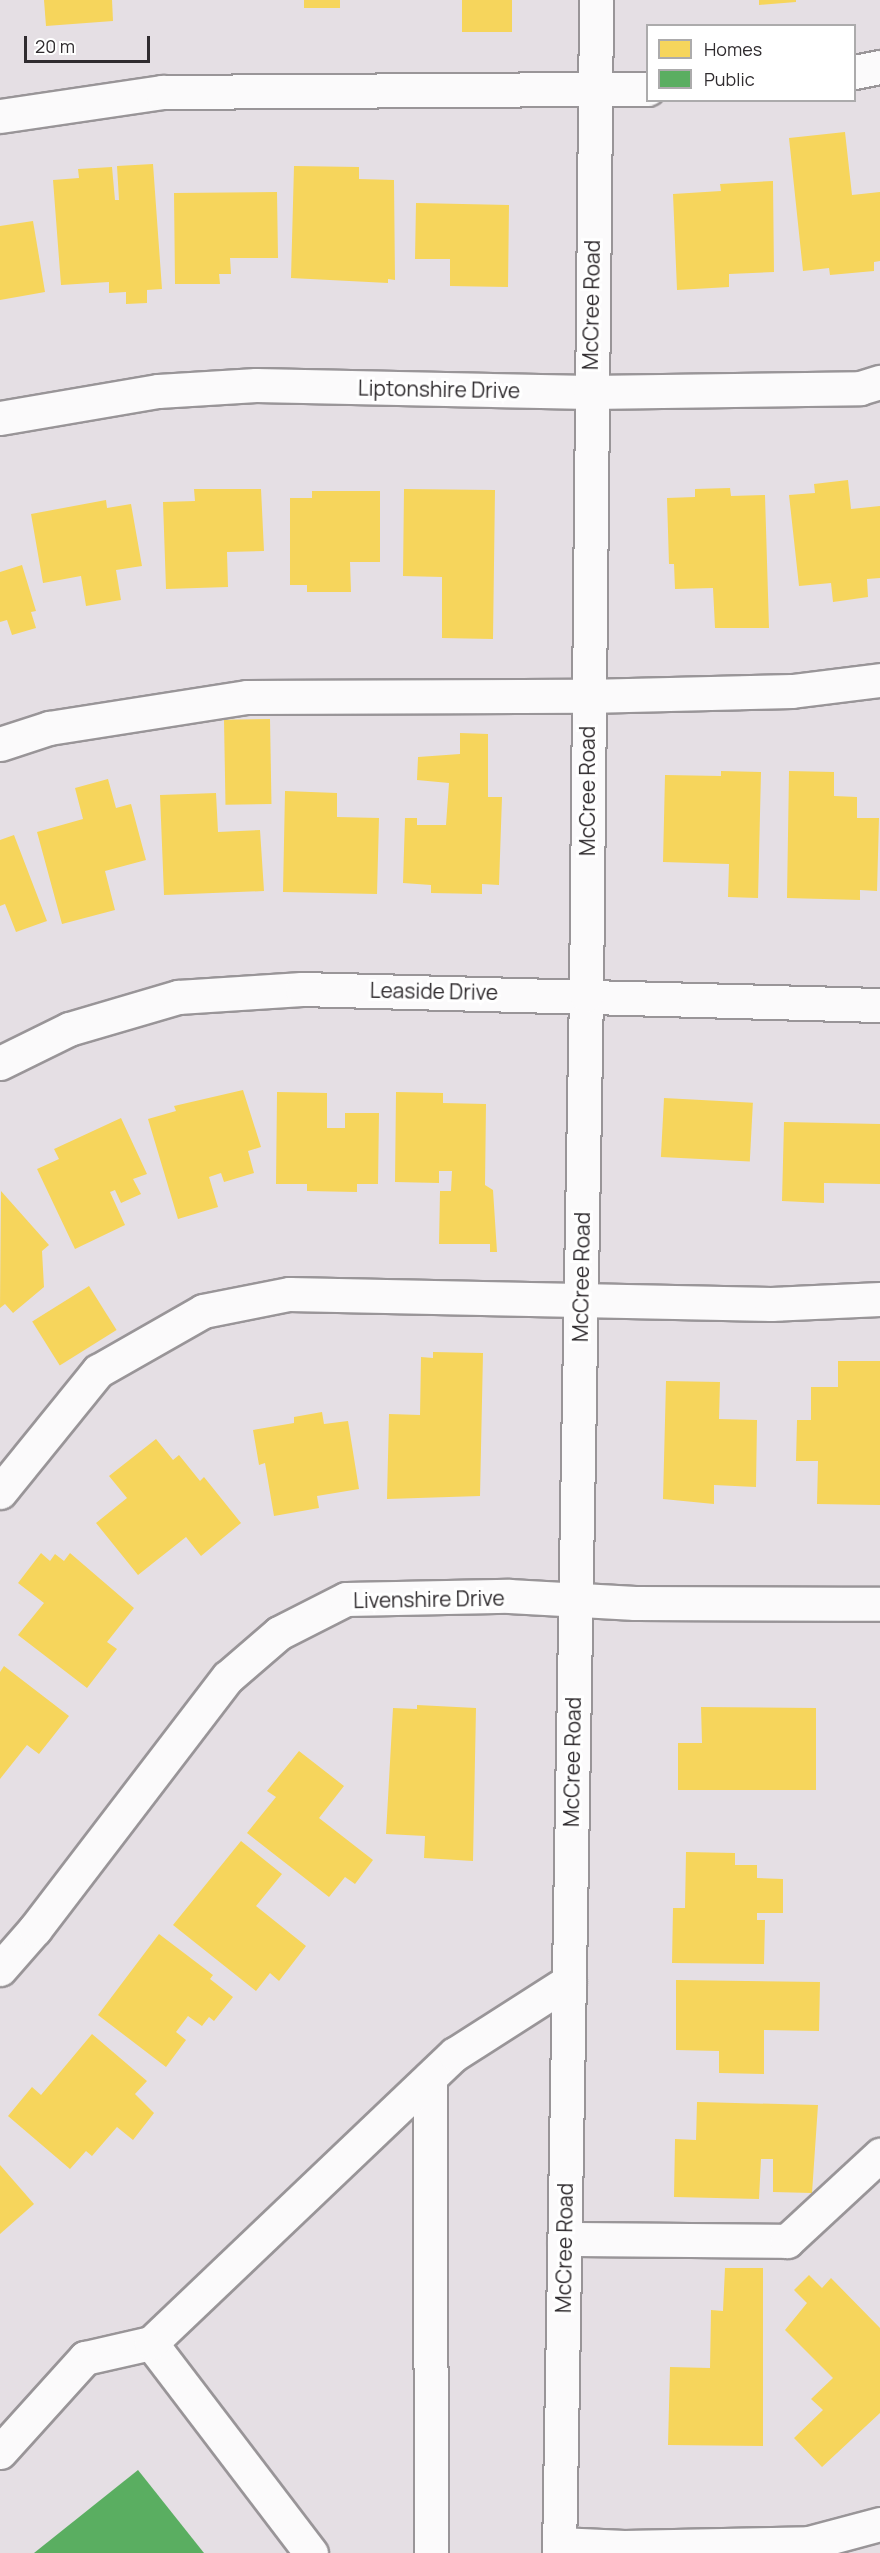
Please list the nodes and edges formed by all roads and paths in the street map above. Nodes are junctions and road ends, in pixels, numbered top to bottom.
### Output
1 (596, 0) edge
2 (880, 67) edge
3 (856, 72) edge
4 (646, 89) edge
5 (594, 90) junction
6 (0, 116) edge
7 (880, 382) edge
8 (590, 392) junction
9 (0, 418) edge
10 (880, 680) edge
11 (588, 696) junction
12 (0, 744) edge
13 (586, 995) junction
14 (880, 1005) edge
15 (0, 1063) edge
16 (580, 1298) junction
17 (880, 1299) edge
18 (0, 1492) edge
19 (575, 1599) junction
20 (880, 1604) edge
21 (0, 1969) edge
22 (568, 1982) junction
23 (430, 2078) junction
24 (880, 2156) edge
25 (564, 2239) junction
26 (151, 2343) junction
27 (0, 2452) edge
28 (880, 2524) edge
29 (559, 2548) edge
30 (311, 2553) edge
31 (431, 2553) edge

1 - 5 street, McCree Road
2 - 3 street
4 - 5 street
5 - 6 street
5 - 8 street, McCree Road
7 - 8 street, Liptonshire Drive
8 - 9 street, Liptonshire Drive
8 - 11 street, McCree Road
10 - 11 street
11 - 12 street
11 - 13 street, McCree Road
13 - 14 street, Leaside Drive
13 - 15 street, Leaside Drive
13 - 16 street, McCree Road
16 - 17 street
16 - 18 street
16 - 19 street, McCree Road
19 - 20 street, Livenshire Drive
19 - 21 street, Livenshire Drive
19 - 22 street, McCree Road
22 - 23 street
22 - 25 street, McCree Road
23 - 26 street
23 - 31 street
24 - 25 street
25 - 29 street, McCree Road
26 - 27 street
26 - 30 street
28 - 29 street

